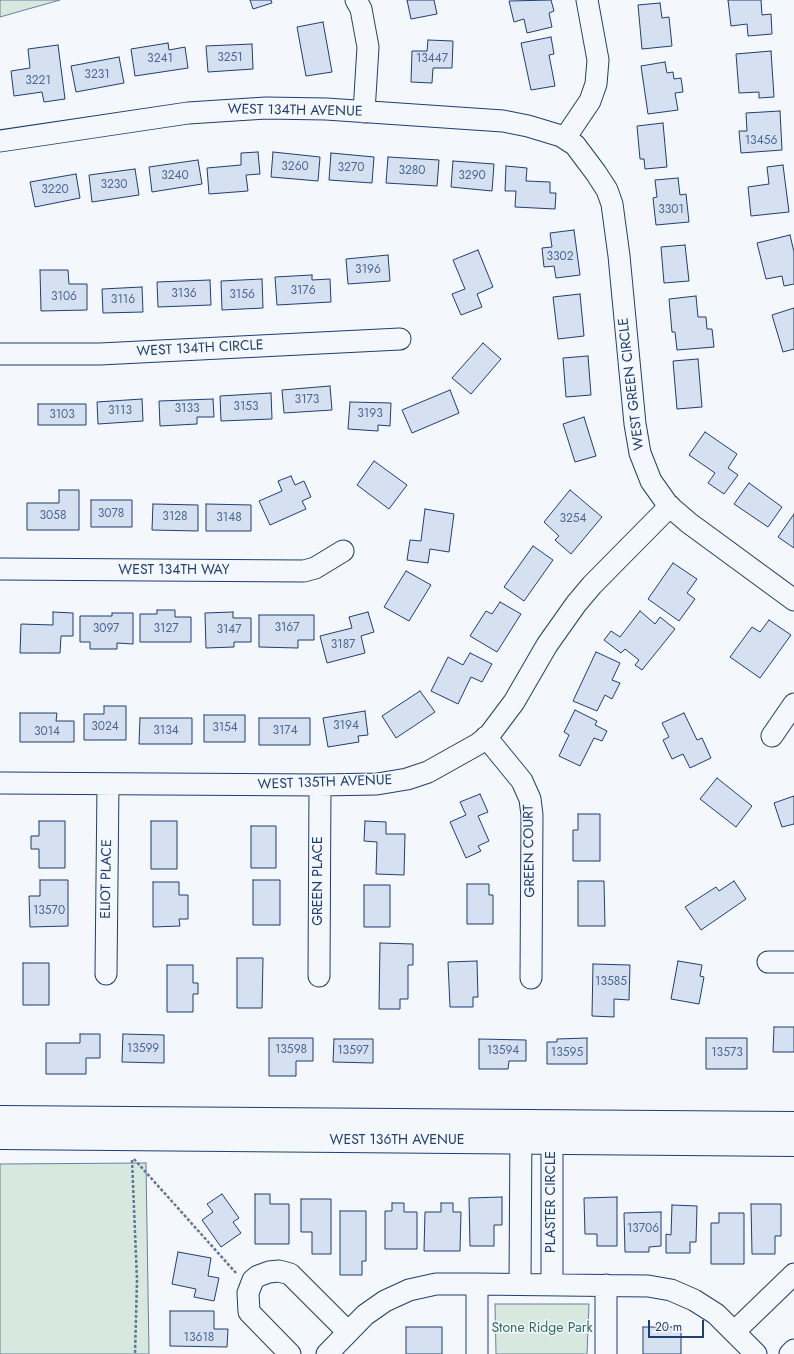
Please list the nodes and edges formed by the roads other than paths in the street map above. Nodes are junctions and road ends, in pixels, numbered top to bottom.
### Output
1 (356, 0) edge
2 (587, 0) edge
3 (364, 112) junction
4 (565, 138) junction
5 (0, 141) edge
6 (400, 339) dead end
7 (0, 354) edge
8 (670, 506) junction
9 (343, 551) dead end
10 (0, 570) edge
11 (794, 600) edge
12 (794, 704) edge
13 (772, 736) dead end
14 (486, 737) junction
15 (0, 783) edge
16 (108, 784) junction
17 (320, 786) junction
18 (768, 962) dead end
19 (794, 962) edge
20 (106, 974) dead end
21 (319, 976) dead end
22 (531, 978) dead end
23 (0, 1117) edge
24 (521, 1120) junction
25 (552, 1120) junction
26 (794, 1122) edge
27 (0, 1138) edge
28 (521, 1142) junction
29 (553, 1143) junction
30 (794, 1145) edge
31 (794, 1274) edge
32 (477, 1284) junction
33 (520, 1284) junction
34 (552, 1284) junction
35 (606, 1285) junction
36 (348, 1332) junction
37 (734, 1332) junction
38 (794, 1350) edge
39 (290, 1354) edge
40 (327, 1354) edge
41 (477, 1354) edge
42 (606, 1354) edge
43 (756, 1354) edge
44 (790, 1354) edge

1 - 3 street
2 - 4 street
3 - 4 street, WEST 134TH AVENUE
3 - 5 street, WEST 134TH AVENUE
4 - 8 street, WEST GREEN CIRCLE
6 - 7 street, WEST 134TH CIRCLE
8 - 11 street, WEST GREEN CIRCLE
8 - 14 street, WEST 135TH AVENUE
9 - 10 street, WEST 134TH WAY
12 - 13 street
14 - 17 street, WEST 135TH AVENUE
14 - 22 street, GREEN COURT
15 - 16 street, WEST 135TH AVENUE
16 - 17 street, WEST 135TH AVENUE
16 - 20 street, ELIOT PLACE
17 - 21 street, GREEN PLACE
18 - 19 street
23 - 24 main road, WEST 136TH AVENUE
24 - 25 main road, WEST 136TH AVENUE
24 - 28 street
25 - 26 main road, WEST 136TH AVENUE
25 - 29 street, PLASTER CIRCLE
27 - 28 main road, WEST 136TH AVENUE
28 - 29 main road, WEST 136TH AVENUE
28 - 33 street
29 - 30 main road, WEST 136TH AVENUE
29 - 34 street, PLASTER CIRCLE
31 - 37 street
32 - 33 street
32 - 36 street
32 - 41 street
33 - 34 street
34 - 35 street
35 - 37 street
35 - 42 street
36 - 39 street
36 - 40 street
37 - 43 street
38 - 44 street

